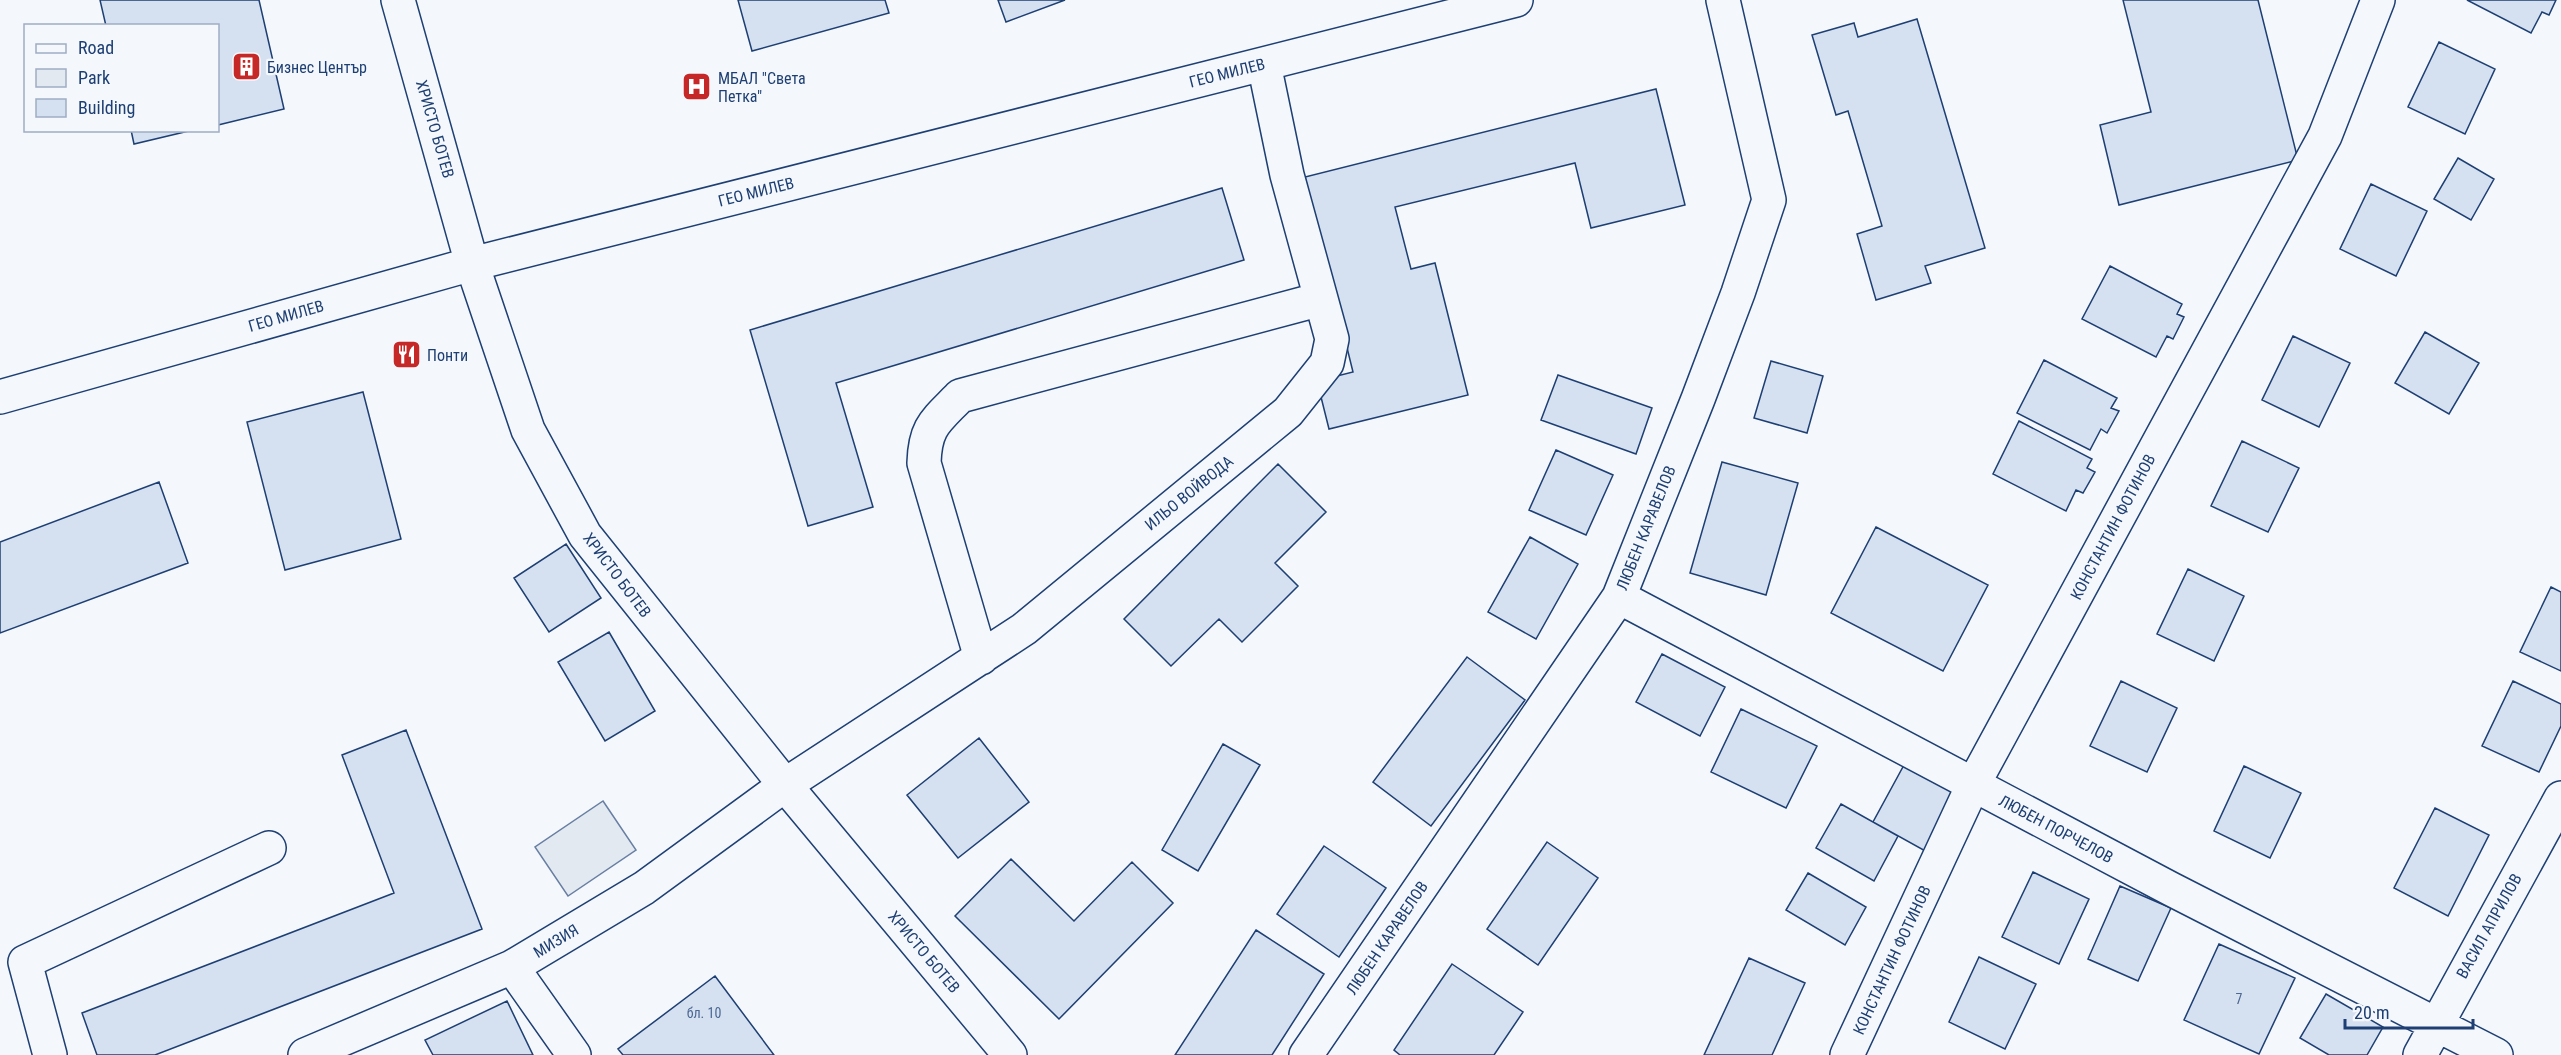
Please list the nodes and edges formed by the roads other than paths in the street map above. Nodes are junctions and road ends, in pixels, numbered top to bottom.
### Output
1 (398, 0) edge
2 (1516, 0) edge
3 (1723, 0) edge
4 (2378, 0) edge
5 (1264, 64) junction
6 (472, 264) junction
7 (1321, 299) junction
8 (0, 396) edge
9 (1619, 597) junction
10 (981, 657) junction
11 (785, 785) junction
12 (1973, 786) junction
13 (2561, 798) edge
14 (269, 848) dead end
15 (512, 968) junction
16 (2444, 1029) junction
17 (50, 1055) edge
18 (305, 1055) edge
19 (574, 1055) edge
20 (1010, 1055) edge
21 (1306, 1055) edge
22 (1847, 1055) edge
23 (2420, 1055) edge
24 (2496, 1055) edge

1 - 6 street, ХРИСТО БОТЕВ
2 - 5 street, ГЕО МИЛЕВ
3 - 9 street, ЛЮБЕН КАРАВЕЛОВ
4 - 12 street, КОНСТАНТИН ФОТИНОВ
5 - 6 street, ГЕО МИЛЕВ
5 - 7 street, ИЛЬО ВОЙВОДА
6 - 8 street, ГЕО МИЛЕВ
6 - 11 street, ХРИСТО БОТЕВ
7 - 10 street, ИЛЬО ВОЙВОДА
7 - 10 street
9 - 12 street, ЛЮБЕН ПОРЧЕЛОВ
9 - 21 street, ЛЮБЕН КАРАВЕЛОВ
10 - 11 street, ИЛЬО ВОЙВОДА
11 - 15 street, МИЗИЯ
11 - 20 street, ХРИСТО БОТЕВ
12 - 16 street, ЛЮБЕН ПОРЧЕЛОВ
12 - 22 street, КОНСТАНТИН ФОТИНОВ
13 - 16 street, ВАСИЛ АПРИЛОВ
14 - 17 street
15 - 18 street, МИЗИЯ
15 - 19 street
16 - 23 street, ВАСИЛ АПРИЛОВ
16 - 24 street, ЛЮБЕН ПОРЧЕЛОВ

